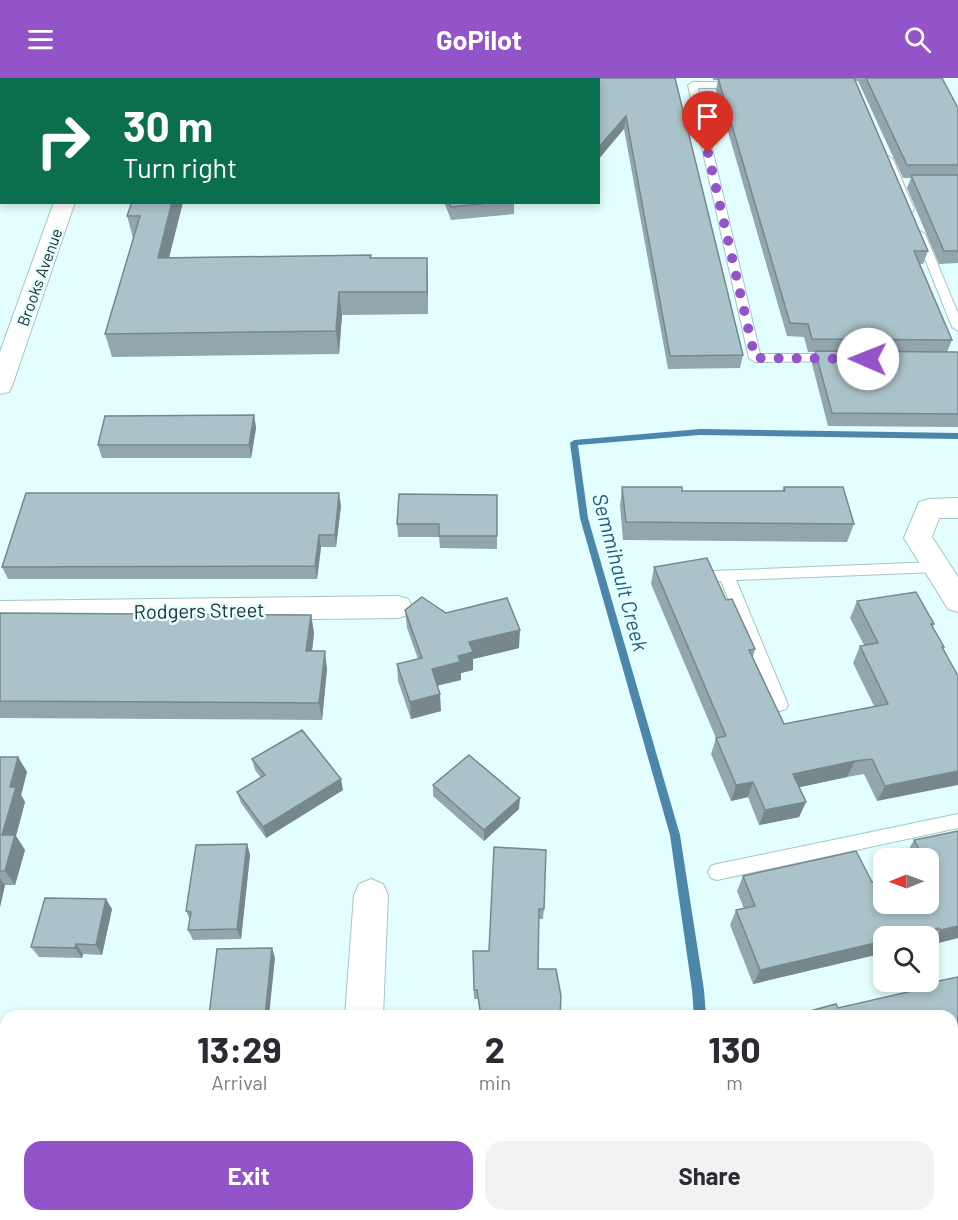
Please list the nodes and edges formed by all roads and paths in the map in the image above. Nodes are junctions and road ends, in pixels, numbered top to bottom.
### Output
1 (751, 85) edge
2 (884, 150) edge
3 (64, 204) edge
4 (958, 327) edge
5 (839, 358) edge
6 (0, 386) edge
7 (958, 508) edge
8 (936, 567) junction
9 (712, 576) edge
10 (728, 578) junction
11 (958, 601) edge
12 (398, 607) dead end
13 (0, 612) edge
14 (780, 705) dead end
15 (958, 821) edge
16 (717, 872) dead end
17 (371, 895) dead end
18 (364, 1010) edge

1 - 5 lane
2 - 4 lane
3 - 6 street, Brooks Avenue
7 - 8 street
8 - 10 lane
8 - 11 street
9 - 10 lane
10 - 14 lane
12 - 13 street, Rodgers Street
15 - 16 lane
17 - 18 street

